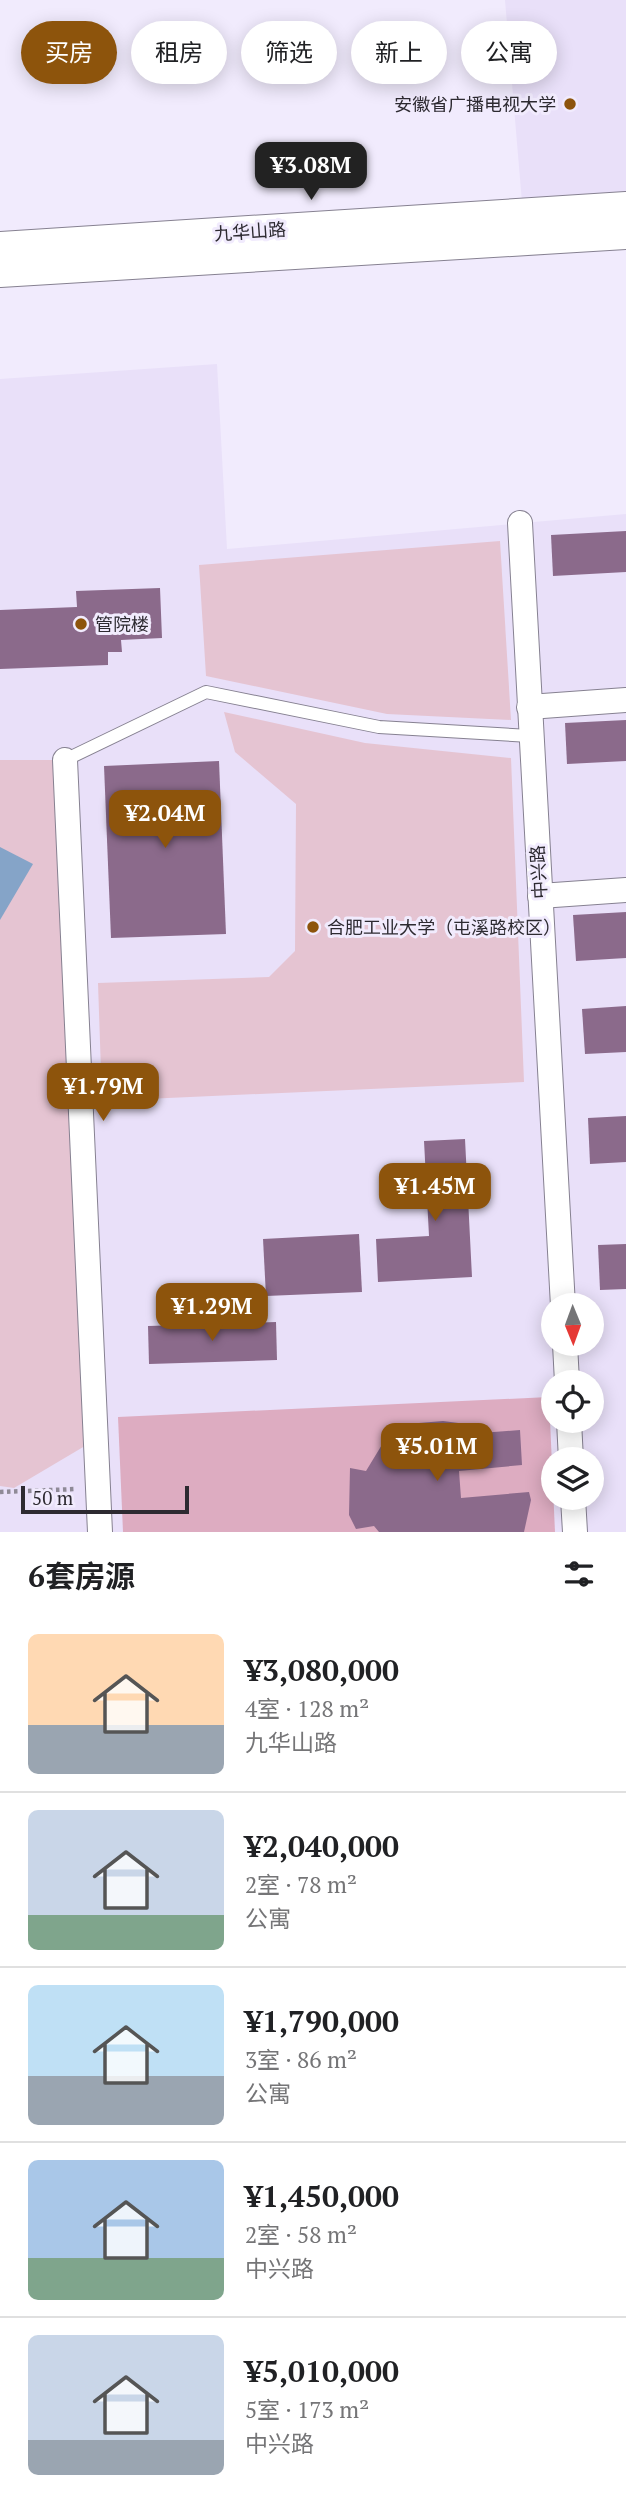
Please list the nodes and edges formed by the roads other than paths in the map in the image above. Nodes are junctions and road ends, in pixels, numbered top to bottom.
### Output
1 (626, 207) edge
2 (626, 234) edge
3 (0, 247) edge
4 (0, 271) edge
5 (520, 523) dead end
6 (626, 700) edge
7 (529, 707) junction
8 (530, 736) junction
9 (65, 760) joint
10 (626, 890) edge
11 (540, 896) junction
12 (562, 1293) edge
13 (574, 1510) edge
14 (100, 1532) edge
15 (575, 1532) edge

1 - 3 street, 九华山路
2 - 4 street, 九华山路
5 - 7 street, 中兴路
6 - 7 street
7 - 8 street, 中兴路
8 - 9 lane
8 - 11 street, 中兴路
9 - 14 street
10 - 11 street
11 - 12 street, 中兴路
13 - 15 street

